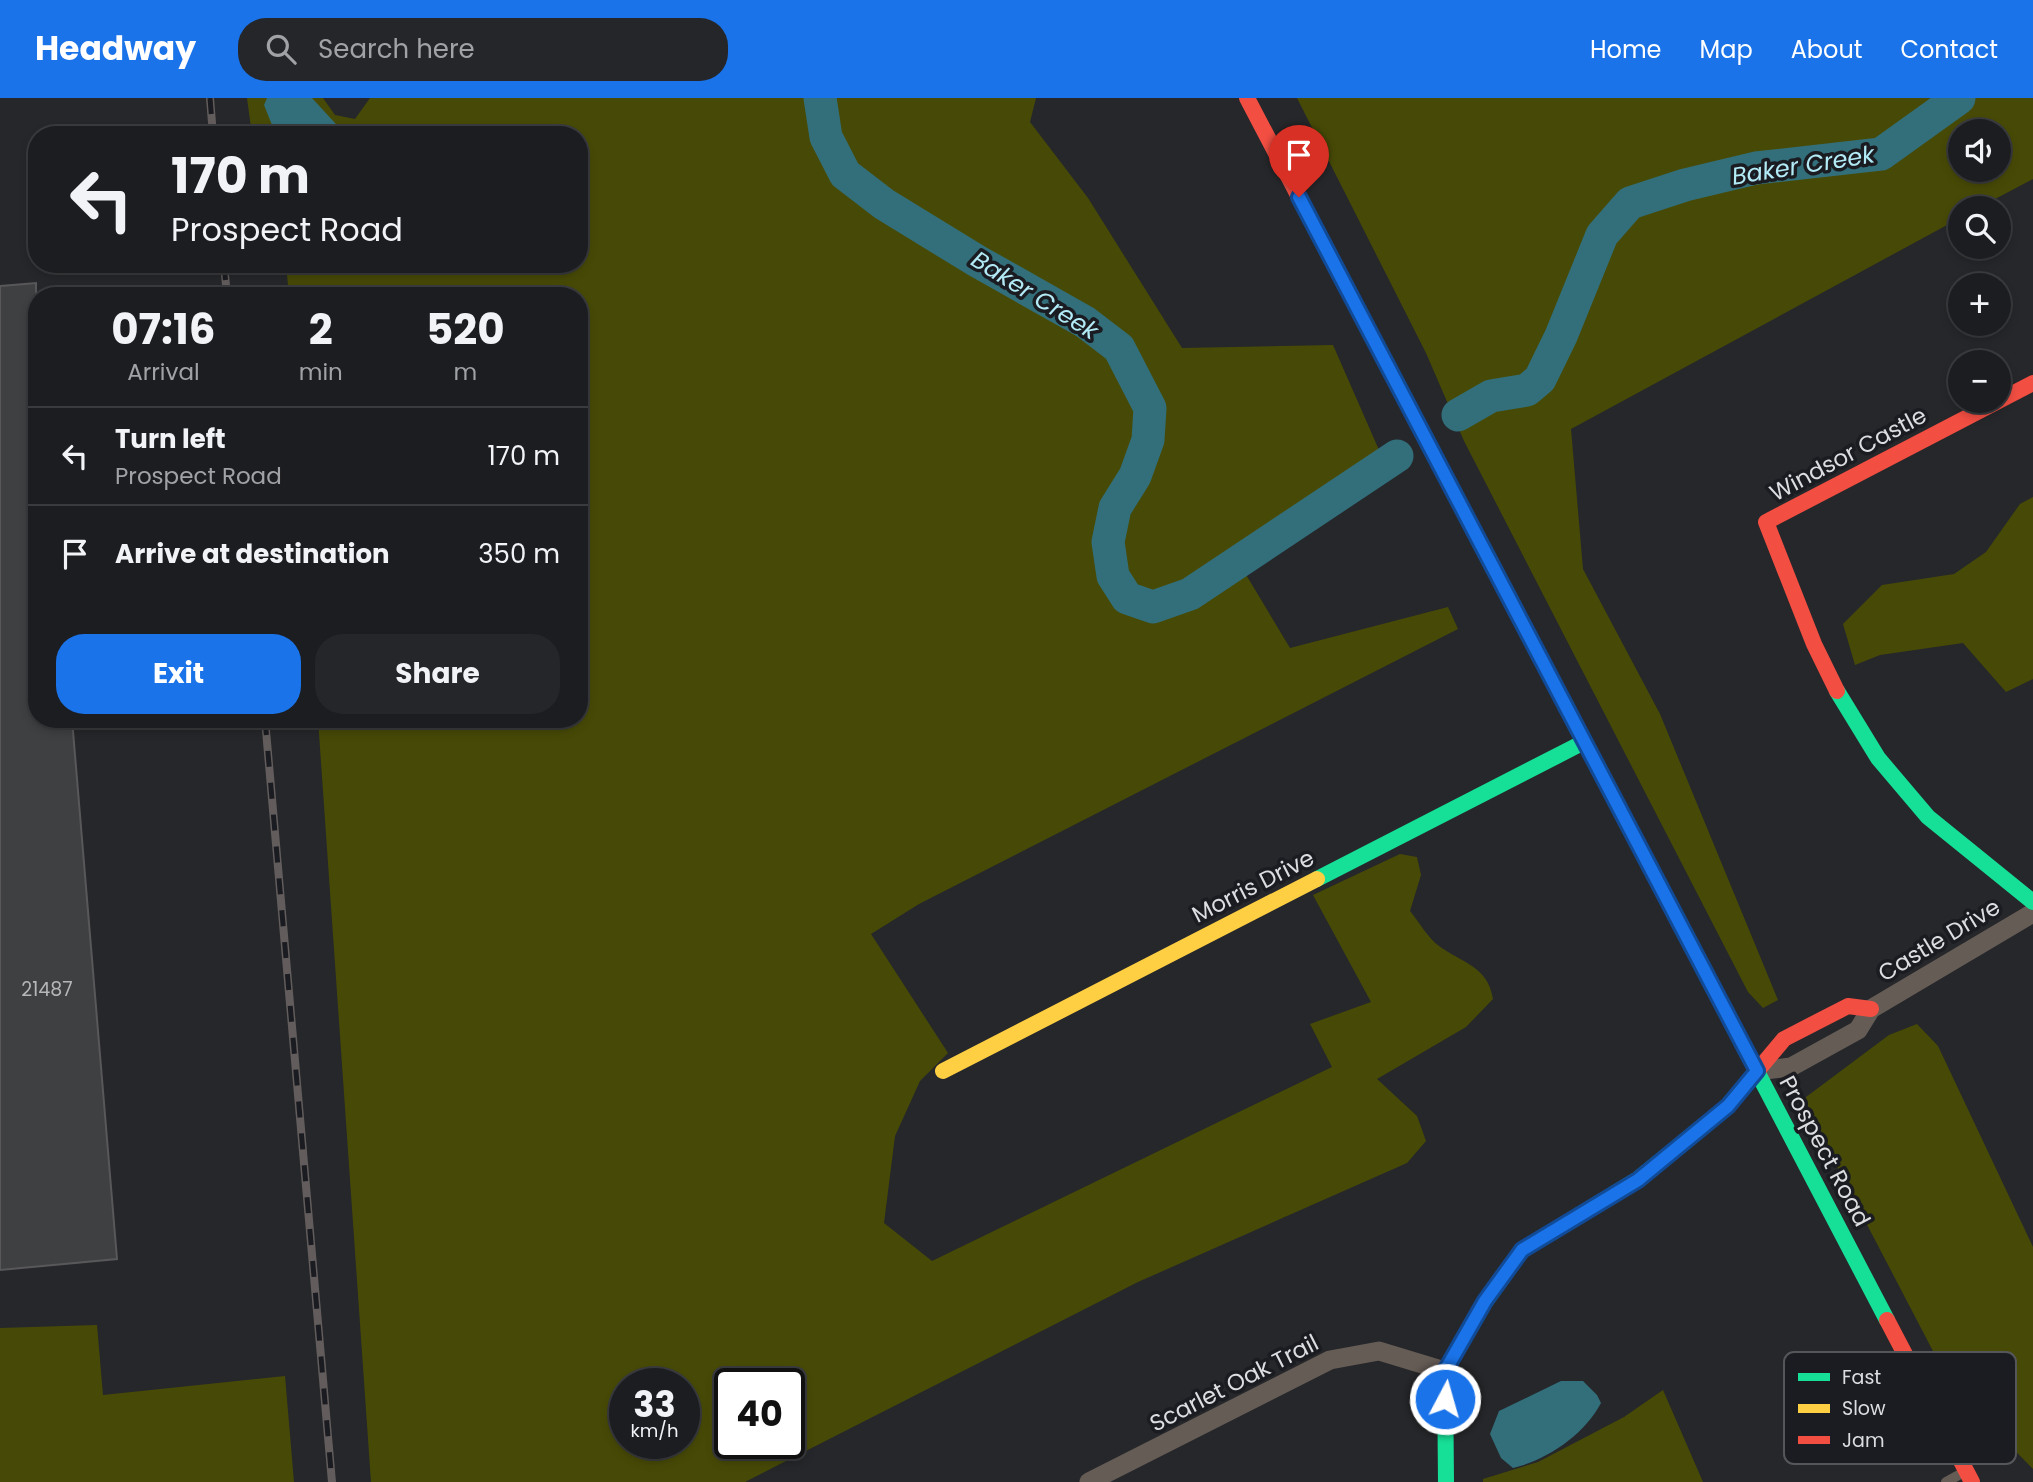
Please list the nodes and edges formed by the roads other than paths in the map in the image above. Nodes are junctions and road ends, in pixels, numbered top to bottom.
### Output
1 (1247, 98) edge
2 (2033, 383) edge
3 (1584, 742) junction
4 (2033, 902) edge
5 (2033, 913) edge
6 (1871, 1009) junction
7 (943, 1071) dead end
8 (1757, 1071) junction
9 (1904, 1352) edge
10 (1445, 1371) junction
11 (1969, 1476) edge
12 (1089, 1482) edge
13 (1446, 1482) edge
14 (1946, 1482) edge

1 - 3 street, Prospect Road
2 - 4 street, Windsor Castle
3 - 7 street, Morris Drive
3 - 8 street, Prospect Road
5 - 6 street, Castle Drive
6 - 8 street, Castle Drive
6 - 8 street, Castle Drive
8 - 9 street, Prospect Road
8 - 10 street
10 - 12 street, Scarlet Oak Trail
10 - 13 street
11 - 14 lane

